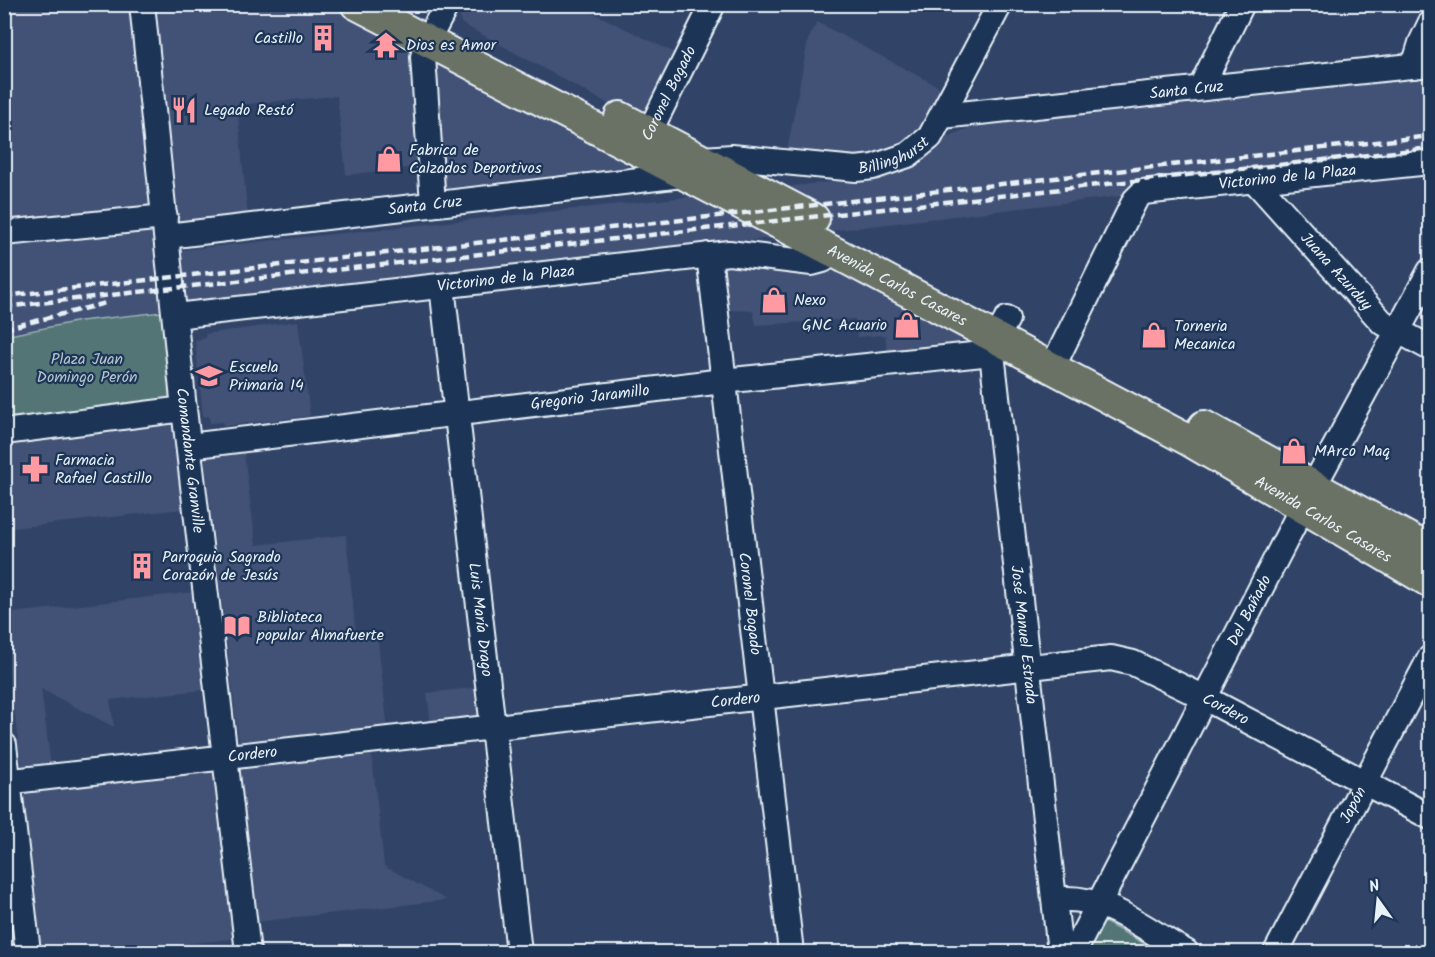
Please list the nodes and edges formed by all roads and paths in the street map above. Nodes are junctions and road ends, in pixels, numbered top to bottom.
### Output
1 (142, 4) edge
2 (356, 4) edge
3 (402, 4) edge
4 (713, 4) edge
5 (1000, 4) edge
6 (1242, 4) edge
7 (437, 22) edge
8 (1431, 24) edge
9 (1422, 65) edge
10 (1201, 87) junction
11 (942, 116) junction
12 (644, 141) junction
13 (1431, 162) edge
14 (692, 167) junction
15 (1254, 180) junction
16 (628, 182) junction
17 (433, 204) junction
18 (166, 226) junction
19 (4, 233) edge
20 (834, 252) junction
21 (709, 255) junction
22 (1431, 271) edge
23 (442, 286) junction
24 (175, 316) junction
25 (1397, 331) junction
26 (998, 337) junction
27 (1431, 348) edge
28 (1056, 358) junction
29 (723, 381) junction
30 (184, 409) junction
31 (458, 414) junction
32 (4, 432) edge
33 (189, 446) junction
34 (1309, 498) junction
35 (1431, 550) edge
36 (1431, 582) edge
37 (1431, 658) edge
38 (1028, 666) junction
39 (760, 696) junction
40 (1205, 698) junction
41 (492, 729) junction
42 (4, 745) edge
43 (226, 758) junction
44 (7, 782) edge
45 (1365, 783) junction
46 (1431, 817) edge
47 (1055, 900) junction
48 (1099, 903) junction
49 (28, 952) edge
50 (248, 952) edge
51 (519, 952) edge
52 (791, 952) edge
53 (1060, 952) edge
54 (1074, 952) edge
55 (1186, 952) edge
56 (1276, 952) edge

1 - 18 street, Comandante Granville
2 - 7 main road, Avenida Carlos Casares
3 - 7 main road, Avenida Carlos Casares
4 - 12 street, Coronel Bogado
5 - 11 street, Billinghurst
6 - 10 street
7 - 12 main road, Avenida Carlos Casares
7 - 17 street
8 - 9 street
9 - 10 street, Santa Cruz
10 - 11 street, Santa Cruz
11 - 14 street, Billinghurst
12 - 14 main road, Avenida Carlos Casares
12 - 16 street, Coronel Bogado
13 - 15 street, Victorino de la Plaza
14 - 16 street, Santa Cruz
14 - 20 main road, Avenida Carlos Casares
14 - 26 main road, Avenida Carlos Casares
15 - 25 street, Juana Azurduy
15 - 28 street, Victorino de la Plaza
16 - 17 street, Santa Cruz
17 - 18 street, Santa Cruz
18 - 19 street, Santa Cruz
18 - 24 street, Comandante Granville
20 - 21 street, Victorino de la Plaza
20 - 26 main road, Avenida Carlos Casares
21 - 23 street, Victorino de la Plaza
21 - 29 street, Coronel Bogado
22 - 25 street, Del Bañado
23 - 24 street, Victorino de la Plaza
23 - 31 street, Luis María Drago
24 - 30 street, Comandante Granville
25 - 27 street, Juana Azurduy
25 - 34 street, Del Bañado
26 - 28 main road, Avenida Carlos Casares
26 - 29 street, Gregorio Jaramillo
26 - 38 street, José Manuel Estrada
28 - 34 main road, Avenida Carlos Casares
29 - 31 street, Gregorio Jaramillo
29 - 39 street, Coronel Bogado
30 - 32 street
30 - 33 street, Comandante Granville
31 - 33 street, Gregorio Jaramillo
31 - 41 street, Luis María Drago
33 - 43 street, Comandante Granville
34 - 35 main road, Avenida Carlos Casares
34 - 36 main road, Avenida Carlos Casares
34 - 40 street, Del Bañado
37 - 45 street, Japón
38 - 39 street, Cordero
38 - 40 street, Cordero
38 - 47 street, José Manuel Estrada
39 - 41 street, Cordero
39 - 52 street, Coronel Bogado
40 - 45 street, Cordero
40 - 48 street, Del Bañado
41 - 43 street, Cordero
41 - 51 street, Luis María Drago
42 - 44 street
43 - 44 street, Cordero
43 - 50 street, Comandante Granville
44 - 49 street
45 - 46 street, Cordero
45 - 56 street, Japón
47 - 48 street
47 - 53 street, José Manuel Estrada
48 - 54 street, Del Bañado
48 - 55 street

